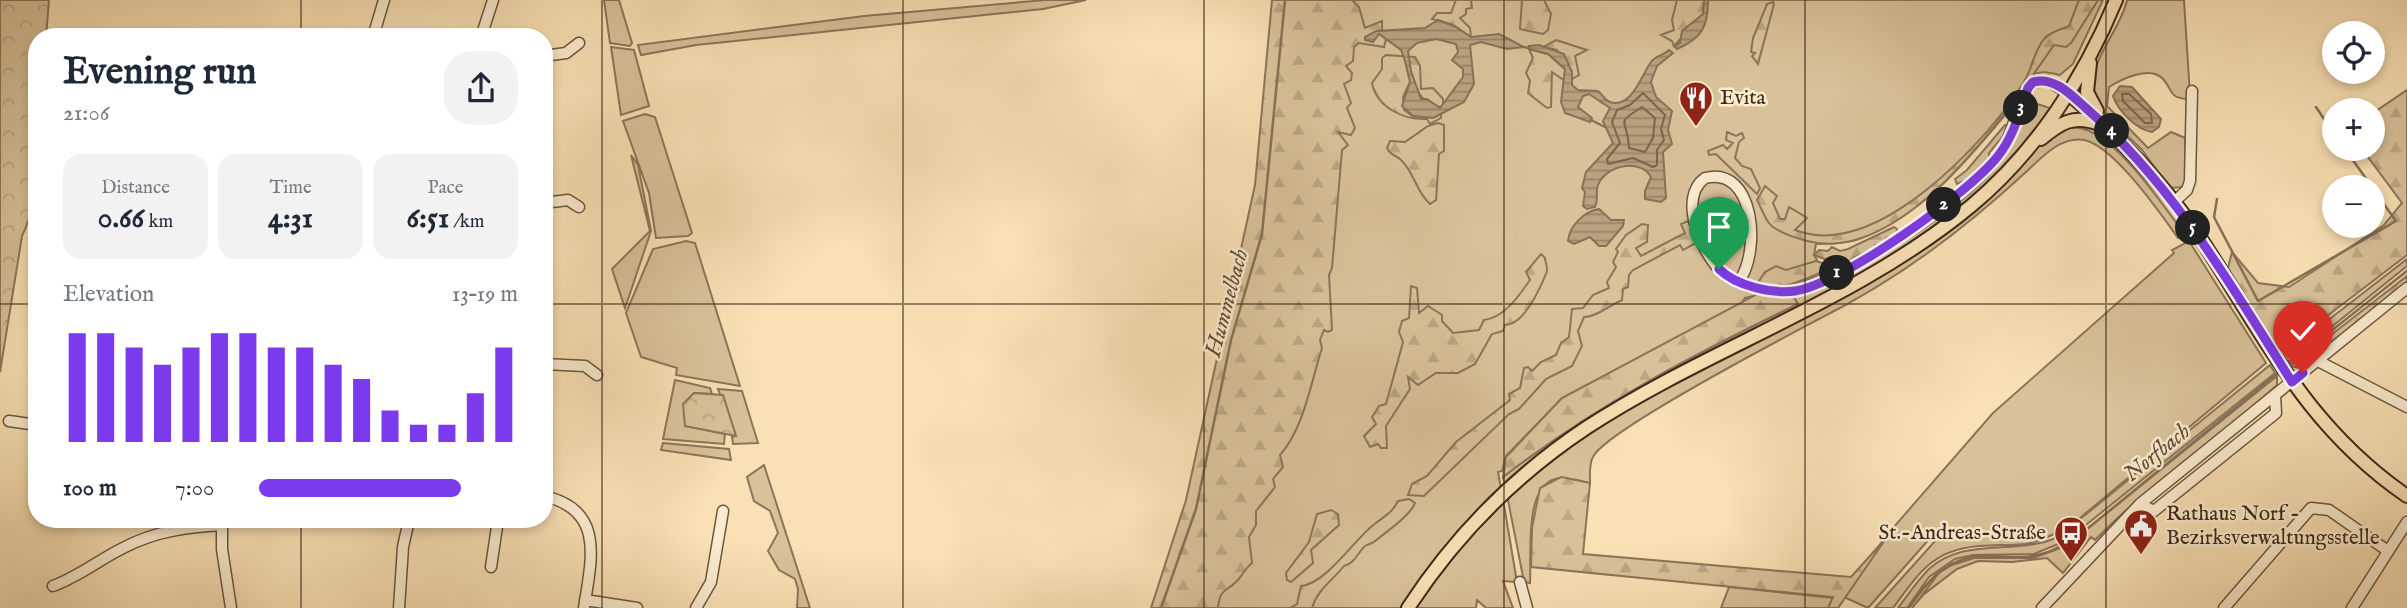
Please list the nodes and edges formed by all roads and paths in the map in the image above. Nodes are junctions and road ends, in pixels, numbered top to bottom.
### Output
1 (384, 0) edge
2 (493, 0) edge
3 (2116, 0) edge
4 (376, 28) edge
5 (484, 28) edge
6 (579, 43) dead end
7 (553, 55) edge
8 (2090, 57) junction
9 (2192, 91) dead end
10 (2068, 93) junction
11 (2109, 129) junction
12 (2025, 153) junction
13 (553, 202) edge
14 (2174, 202) junction
15 (579, 207) dead end
16 (1739, 281) junction
17 (2407, 288) edge
18 (2318, 361) junction
19 (553, 364) edge
20 (597, 375) dead end
21 (2292, 382) junction
22 (2407, 407) edge
23 (9, 421) dead end
24 (28, 424) edge
25 (2407, 496) edge
26 (553, 500) edge
27 (723, 511) dead end
28 (2406, 524) edge
29 (184, 528) edge
30 (222, 528) edge
31 (407, 528) edge
32 (497, 528) edge
33 (2388, 551) junction
34 (491, 567) dead end
35 (1520, 582) dead end
36 (53, 586) dead end
37 (585, 604) edge
38 (231, 608) edge
39 (399, 608) edge
40 (637, 608) edge
41 (696, 608) edge
42 (1408, 608) edge
43 (1527, 608) edge
44 (2042, 608) edge
45 (2224, 608) edge
46 (2352, 608) edge

1 - 4 street
2 - 5 street
3 - 8 main road
6 - 7 street
8 - 10 main road
8 - 11 main road
9 - 14 street
10 - 11 main road
10 - 12 main road
10 - 16 street
11 - 12 main road
11 - 14 main road
12 - 42 main road
13 - 15 street
14 - 21 main road
16 - 16 street
17 - 18 street
18 - 21 street
18 - 22 street
19 - 20 street
21 - 25 main road
21 - 44 street
23 - 24 street
26 - 37 street
27 - 41 street
28 - 33 street
29 - 36 street
30 - 38 street
31 - 39 street
32 - 34 street
33 - 45 street
33 - 46 street
35 - 43 street
37 - 40 street

